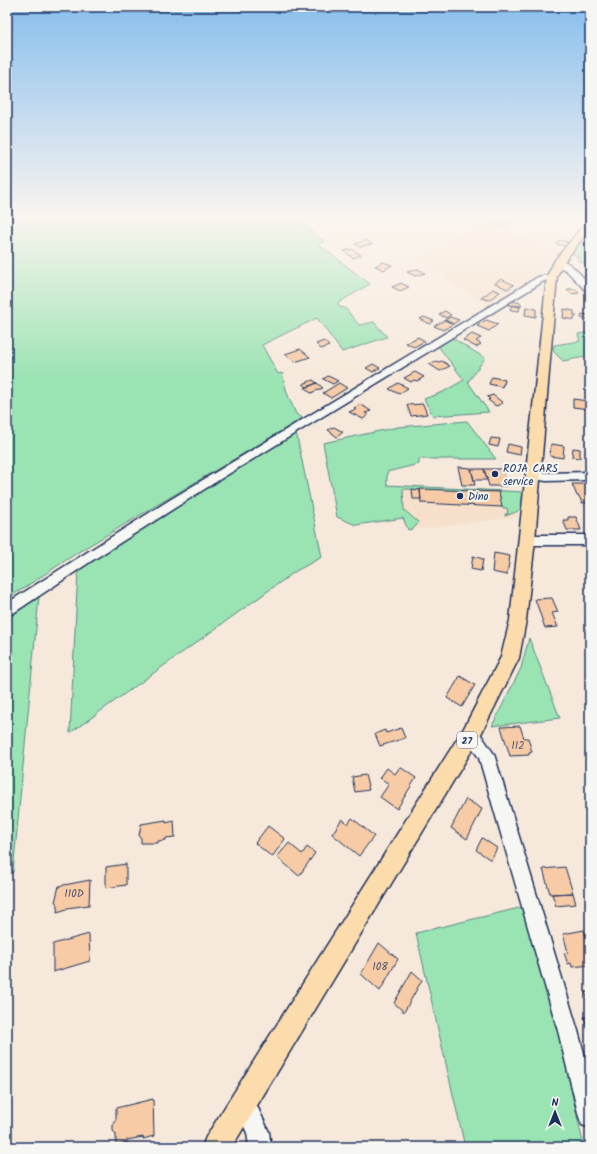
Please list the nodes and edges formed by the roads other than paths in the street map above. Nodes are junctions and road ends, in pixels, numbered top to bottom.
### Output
1 (549, 273) edge
2 (555, 273) edge
3 (574, 273) edge
4 (590, 290) edge
5 (533, 475) junction
6 (590, 476) edge
7 (527, 540) junction
8 (590, 540) edge
9 (7, 610) edge
10 (471, 734) junction
11 (244, 1103) junction
12 (590, 1117) edge
13 (216, 1147) edge
14 (260, 1147) edge

1 - 9 street
2 - 5 main road, 27
3 - 4 street
5 - 6 street
5 - 7 main road, 27
7 - 8 street
7 - 10 main road, 27
10 - 11 main road, 27
10 - 12 street
11 - 13 main road, 27
11 - 14 street

